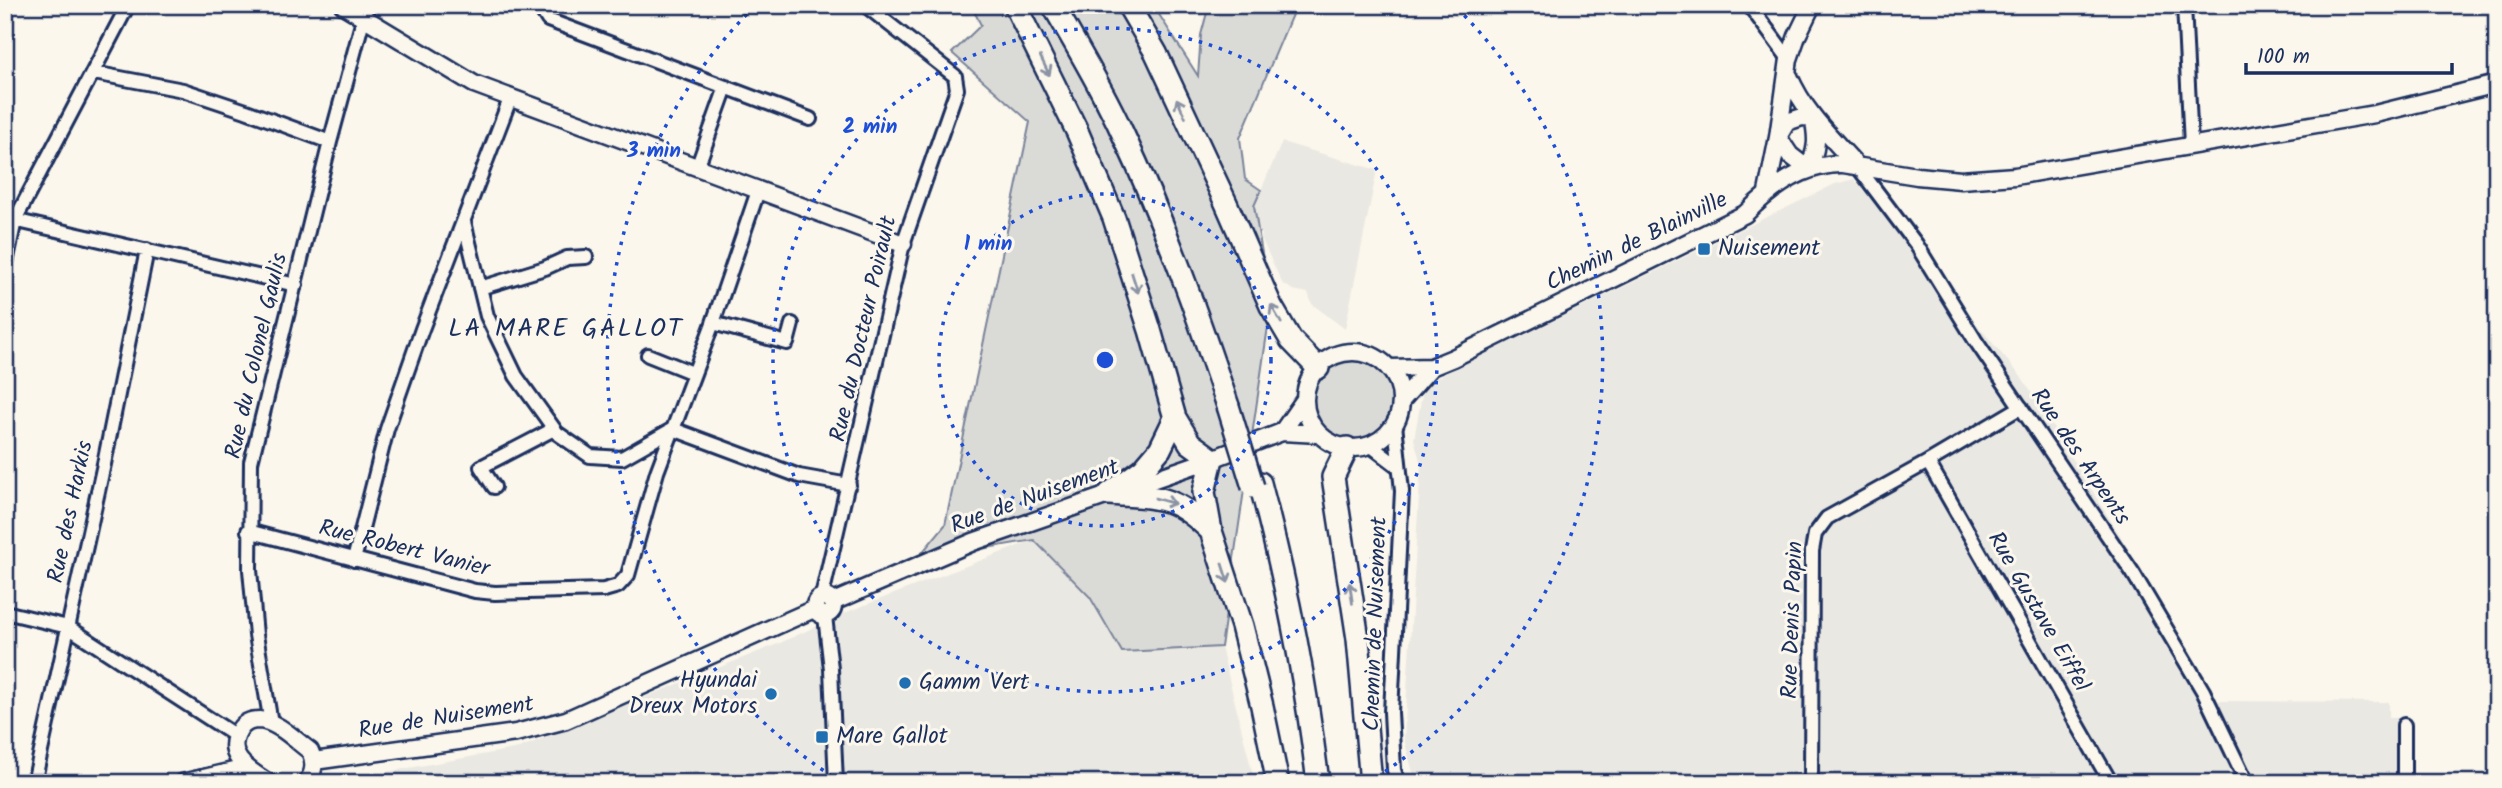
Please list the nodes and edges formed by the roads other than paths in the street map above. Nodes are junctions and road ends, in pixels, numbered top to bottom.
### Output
1 (128, 5) edge
2 (343, 5) edge
3 (865, 5) edge
4 (1015, 5) edge
5 (1053, 5) edge
6 (1062, 5) edge
7 (1128, 5) edge
8 (1749, 5) edge
9 (1812, 5) edge
10 (2184, 5) edge
11 (539, 6) edge
12 (365, 12) edge
13 (1788, 66) junction
14 (94, 73) junction
15 (2497, 85) edge
16 (726, 87) junction
17 (510, 99) junction
18 (1813, 118) junction
19 (810, 119) dead end
20 (1778, 137) junction
21 (330, 142) junction
22 (2191, 145) junction
23 (1858, 167) junction
24 (696, 168) junction
25 (1808, 169) junction
26 (758, 191) junction
27 (1767, 192) junction
28 (10, 219) edge
29 (464, 222) junction
30 (903, 244) junction
31 (147, 250) junction
32 (586, 257) dead end
33 (5, 268) edge
34 (296, 285) junction
35 (480, 288) junction
36 (713, 323) junction
37 (792, 324) dead end
38 (648, 355) dead end
39 (1431, 367) junction
40 (1318, 368) junction
41 (1390, 368) junction
42 (693, 373) junction
43 (1305, 399) junction
44 (1402, 400) junction
45 (1231, 405) junction
46 (2021, 407) junction
47 (1175, 418) junction
48 (1395, 425) junction
49 (554, 429) junction
50 (673, 429) junction
51 (1282, 432) junction
52 (1319, 434) junction
53 (1370, 445) junction
54 (1347, 448) junction
55 (1212, 459) junction
56 (1928, 462) junction
57 (1399, 467) junction
58 (849, 485) junction
59 (1257, 485) junction
60 (494, 487) dead end
61 (1109, 494) junction
62 (248, 531) junction
63 (1211, 531) junction
64 (354, 560) junction
65 (824, 606) junction
66 (5, 612) edge
67 (68, 627) junction
68 (271, 723) junction
69 (2404, 725) dead end
70 (1312, 729) junction
71 (236, 736) junction
72 (313, 761) junction
73 (246, 768) junction
74 (34, 783) edge
75 (182, 783) edge
76 (269, 783) edge
77 (305, 783) edge
78 (836, 783) edge
79 (1278, 783) edge
80 (1310, 783) edge
81 (1318, 783) edge
82 (1325, 783) edge
83 (1371, 783) edge
84 (1398, 783) edge
85 (1811, 783) edge
86 (2111, 783) edge
87 (2247, 783) edge
88 (2404, 783) edge

1 - 14 street
2 - 12 street
3 - 30 street, Rue du Docteur Poirault
4 -> 47 main road
5 - 45 main road
6 - 45 main road
40 -> 7 main road
8 - 13 street
9 - 13 street
10 - 22 street
11 - 16 street
12 - 17 street
12 - 21 street, Rue du Colonel Gaulis
13 - 18 street
13 - 20 street
14 - 21 street
14 - 28 street
15 - 22 street, Chemin de Blainville
16 - 19 street
16 - 24 street
17 - 24 street
17 - 29 street
18 - 20 street
18 - 23 street
18 - 25 street
20 - 25 street
20 - 27 street
21 - 34 street, Rue du Colonel Gaulis
22 - 23 street, Chemin de Blainville
23 - 25 street, Chemin de Blainville
23 - 46 street, Rue des Arpents
24 - 26 street
25 - 27 street, Chemin de Blainville
26 - 30 street
26 - 36 street, Rue Robert Vanier
27 - 39 street, Chemin de Blainville
28 - 31 street
28 - 33 street
29 - 35 street
29 - 64 street
30 - 58 street, Rue du Docteur Poirault
31 - 34 street
31 - 67 street, Rue des Harkis
32 - 35 street
34 - 62 street, Rue du Colonel Gaulis
35 - 49 street
36 - 37 street
36 - 42 street, Rue Robert Vanier
38 - 42 street
39 - 41 street, Chemin de Blainville
39 - 44 street, Chemin de Blainville
40 - 41 street
40 - 43 street
41 - 44 street
42 - 50 street, Rue Robert Vanier
43 - 51 street
43 - 52 street
44 - 48 street
45 - 59 main road, bridge
46 - 56 street, Rue Denis Papin
46 - 87 street, Rue des Arpents
47 - 55 main road
47 - 61 main road
48 - 53 street
48 - 57 street, Chemin de Nuisement
49 - 50 street
49 - 60 street
50 - 58 street
50 - 64 street, Rue Robert Vanier
51 - 52 street, Rue de Nuisement
51 - 55 street, Rue de Nuisement
52 - 54 street
53 - 54 street
53 - 57 street
83 -> 54 main road
55 - 61 street, Rue de Nuisement
55 - 63 main road
56 - 85 street, Rue Denis Papin
56 - 86 street, Rue Gustave Eiffel
57 - 84 street, Chemin de Nuisement
58 - 65 street, Rue du Docteur Poirault
59 - 70 main road
59 - 80 main road
61 -> 63 main road
61 - 65 street, Rue de Nuisement
62 - 64 street, Rue Robert Vanier
62 - 68 street, Rue du Colonel Gaulis
63 -> 79 main road
65 - 72 street, Rue de Nuisement
65 - 78 street
66 - 67 street
67 - 71 street
67 - 74 street, Rue des Harkis
68 - 71 street
68 - 72 street
69 - 88 street
70 - 81 main road
70 - 82 main road
71 - 73 street
72 - 77 street
73 - 75 street
73 - 76 street

